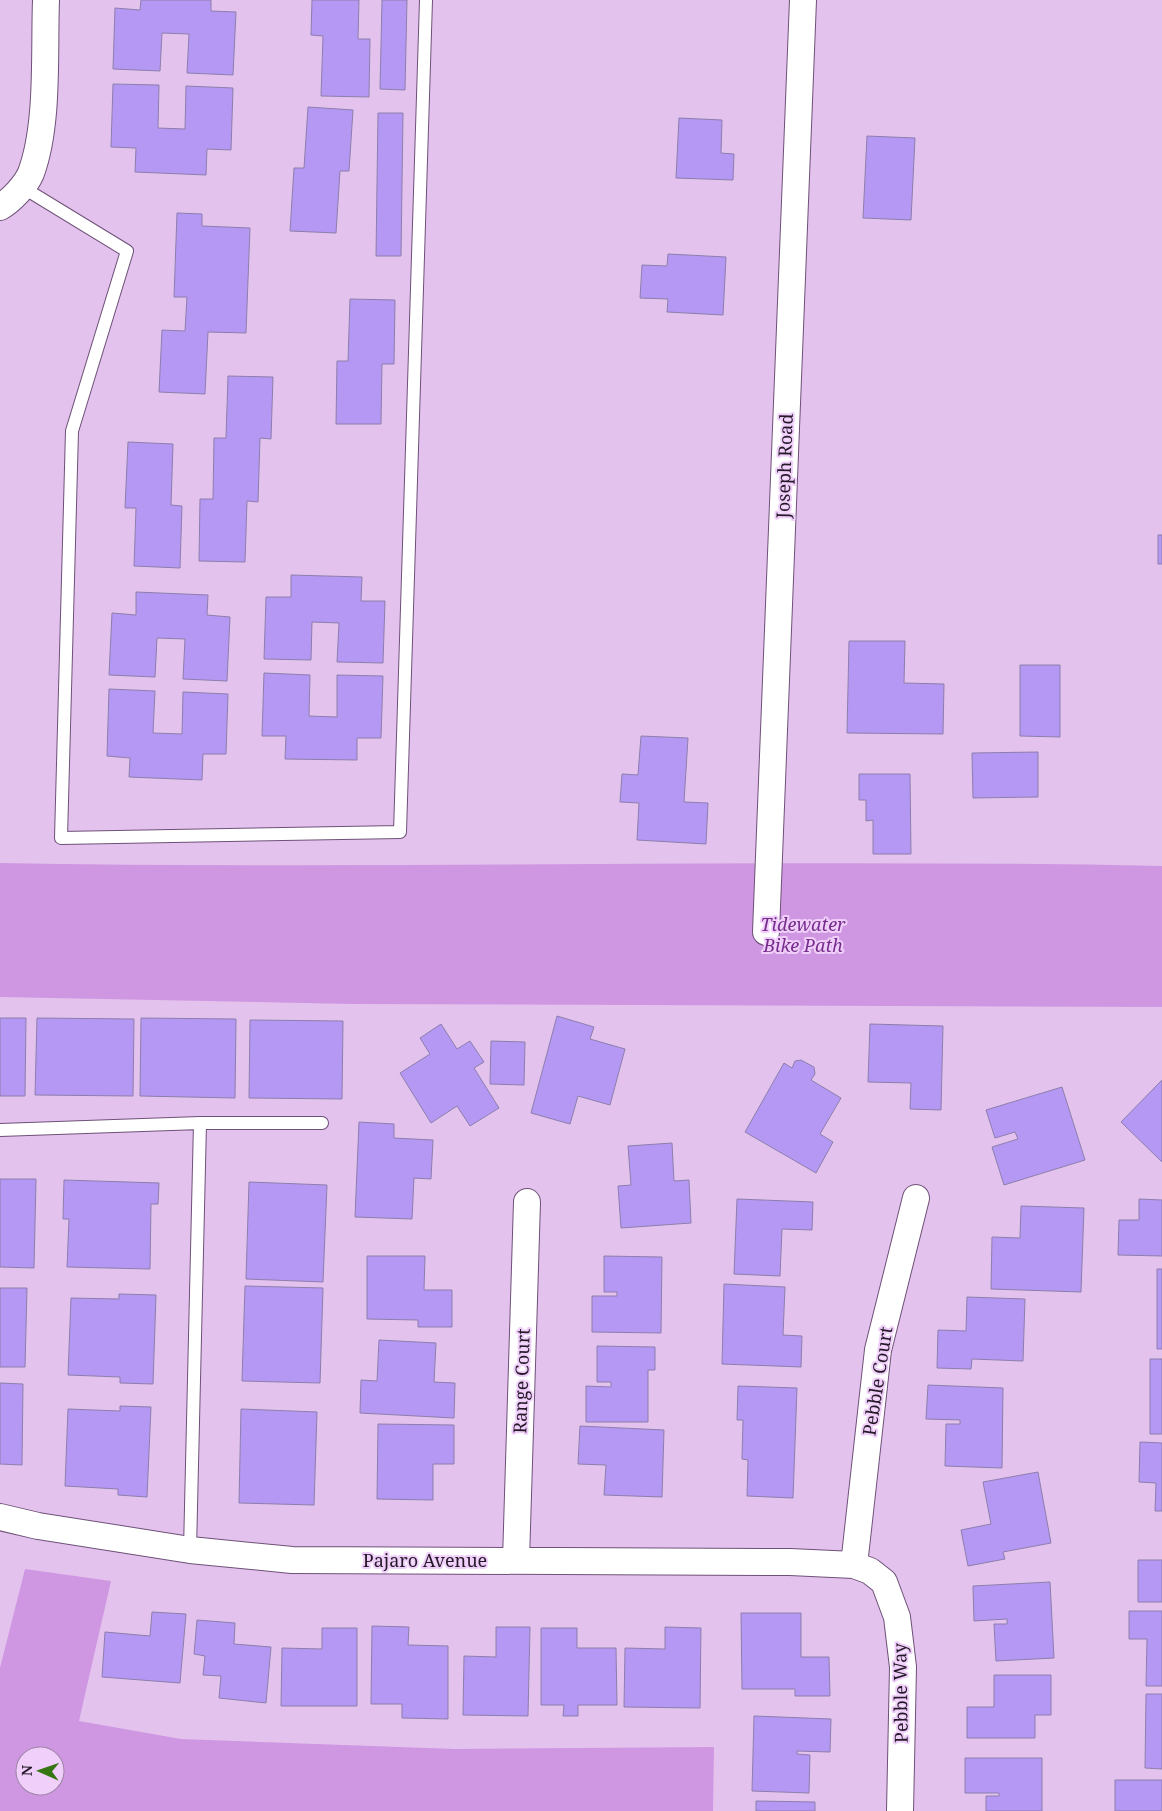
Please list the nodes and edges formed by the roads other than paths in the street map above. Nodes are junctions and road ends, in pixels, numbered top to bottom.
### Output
1 (46, 0) edge
2 (426, 0) edge
3 (803, 0) edge
4 (22, 187) junction
5 (0, 207) edge
6 (766, 932) dead end
7 (200, 1123) junction
8 (322, 1123) dead end
9 (0, 1130) edge
10 (916, 1198) dead end
11 (527, 1202) dead end
12 (0, 1518) edge
13 (190, 1550) junction
14 (516, 1560) junction
15 (854, 1565) junction
16 (900, 1811) edge

1 - 4 street
2 - 4 lane
3 - 6 street, Joseph Road
4 - 5 street
7 - 8 lane
7 - 9 lane
7 - 13 lane
10 - 15 street, Pebble Court
11 - 14 street, Range Court
12 - 13 street, Pajaro Avenue
13 - 14 street, Pajaro Avenue
14 - 15 street, Pajaro Avenue
15 - 16 street, Pebble Way

